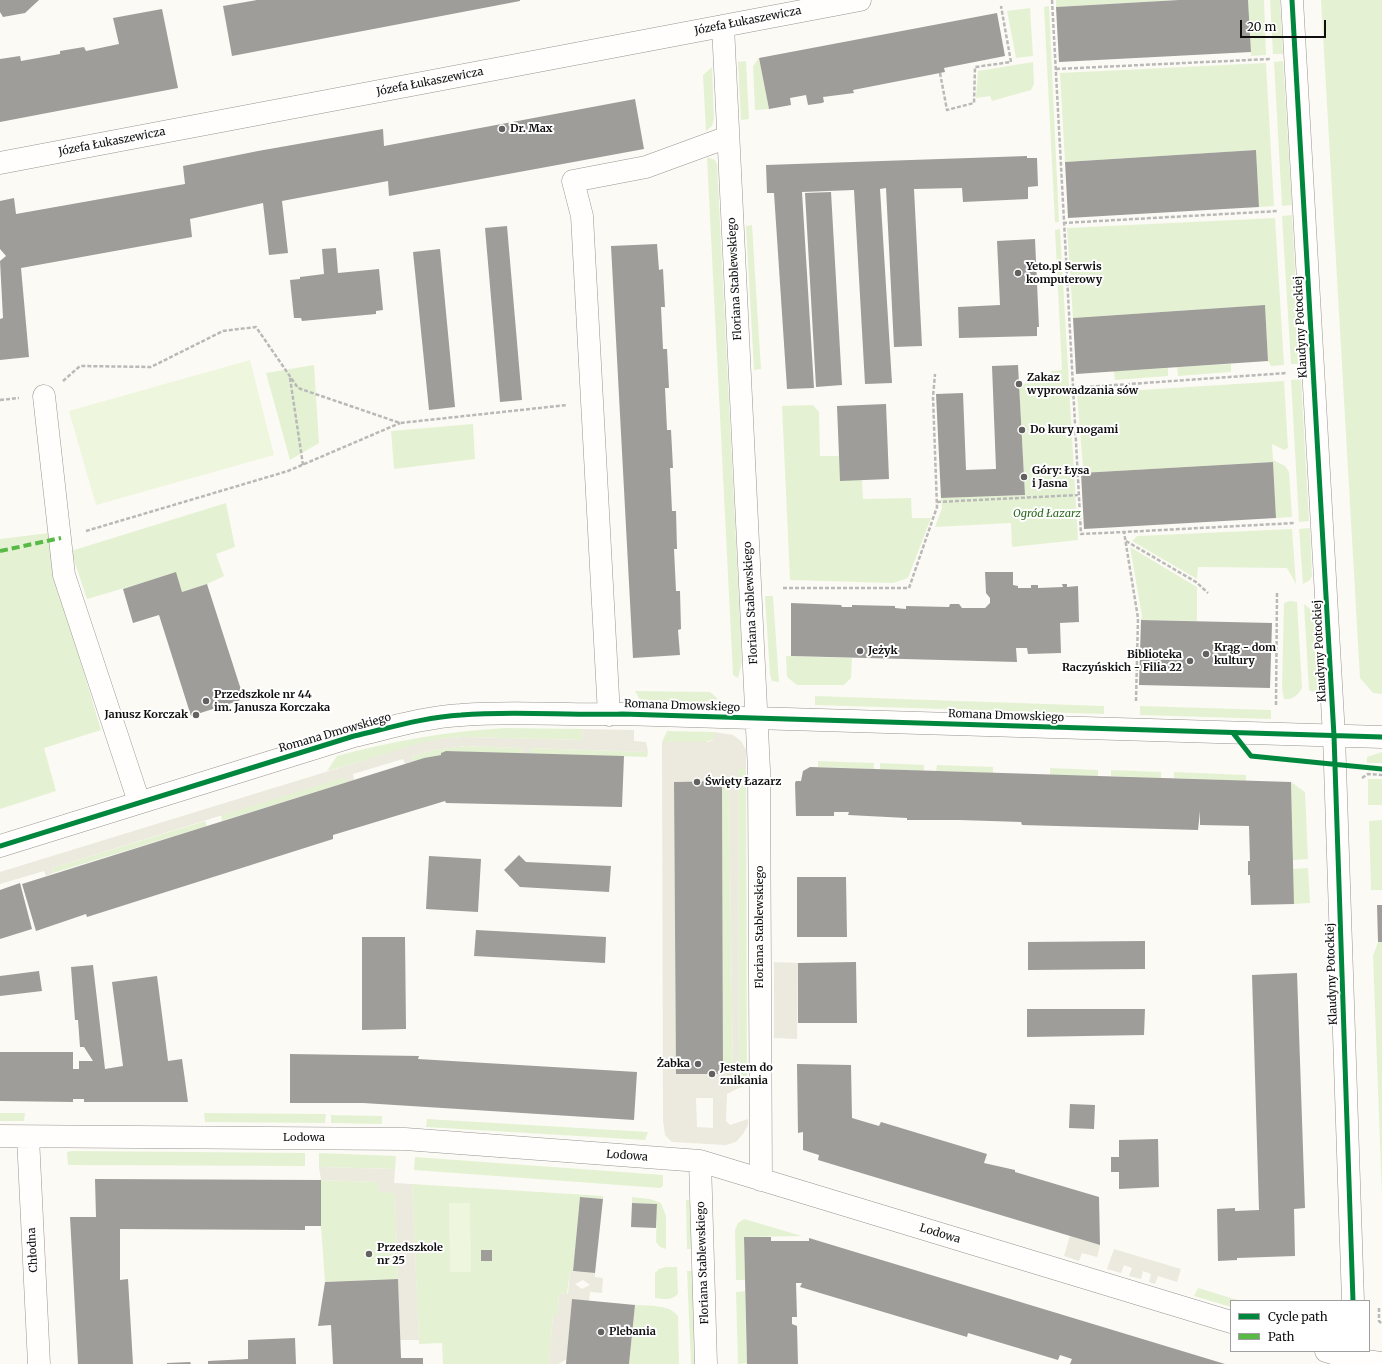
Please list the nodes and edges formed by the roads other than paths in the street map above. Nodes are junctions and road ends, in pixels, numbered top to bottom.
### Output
1 (860, 0) edge
2 (1292, 0) edge
3 (723, 26) junction
4 (728, 137) junction
5 (0, 163) edge
6 (44, 396) road end
7 (609, 715) junction
8 (757, 719) junction
9 (1334, 736) junction
10 (1382, 737) edge
11 (139, 802) junction
12 (0, 846) edge
13 (0, 1136) edge
14 (28, 1137) junction
15 (700, 1161) junction
16 (761, 1180) junction
17 (1353, 1300) edge
18 (1230, 1322) edge
19 (1330, 1352) edge
20 (1352, 1358) edge
21 (1382, 1363) edge
22 (39, 1364) edge
23 (706, 1364) edge

1 - 3 street, Józefa Łukaszewicza
2 - 9 street, Klaudyny Potockiej
3 - 4 street, Floriana Stablewskiego
3 - 5 street, Józefa Łukaszewicza
4 - 7 street
4 - 8 street, Floriana Stablewskiego
6 - 11 street
7 - 8 street, Romana Dmowskiego
7 - 11 street, Romana Dmowskiego
8 - 9 street, Romana Dmowskiego
8 - 16 street, Floriana Stablewskiego
9 - 10 street, Romana Dmowskiego
9 - 17 street, Klaudyny Potockiej
11 - 12 street, Romana Dmowskiego
13 - 14 street, Lodowa
14 - 15 street, Lodowa
14 - 22 street, Chłodna
15 - 16 street, Lodowa
15 - 23 street, Floriana Stablewskiego
16 - 18 street, Lodowa
19 - 20 street
20 - 21 street

